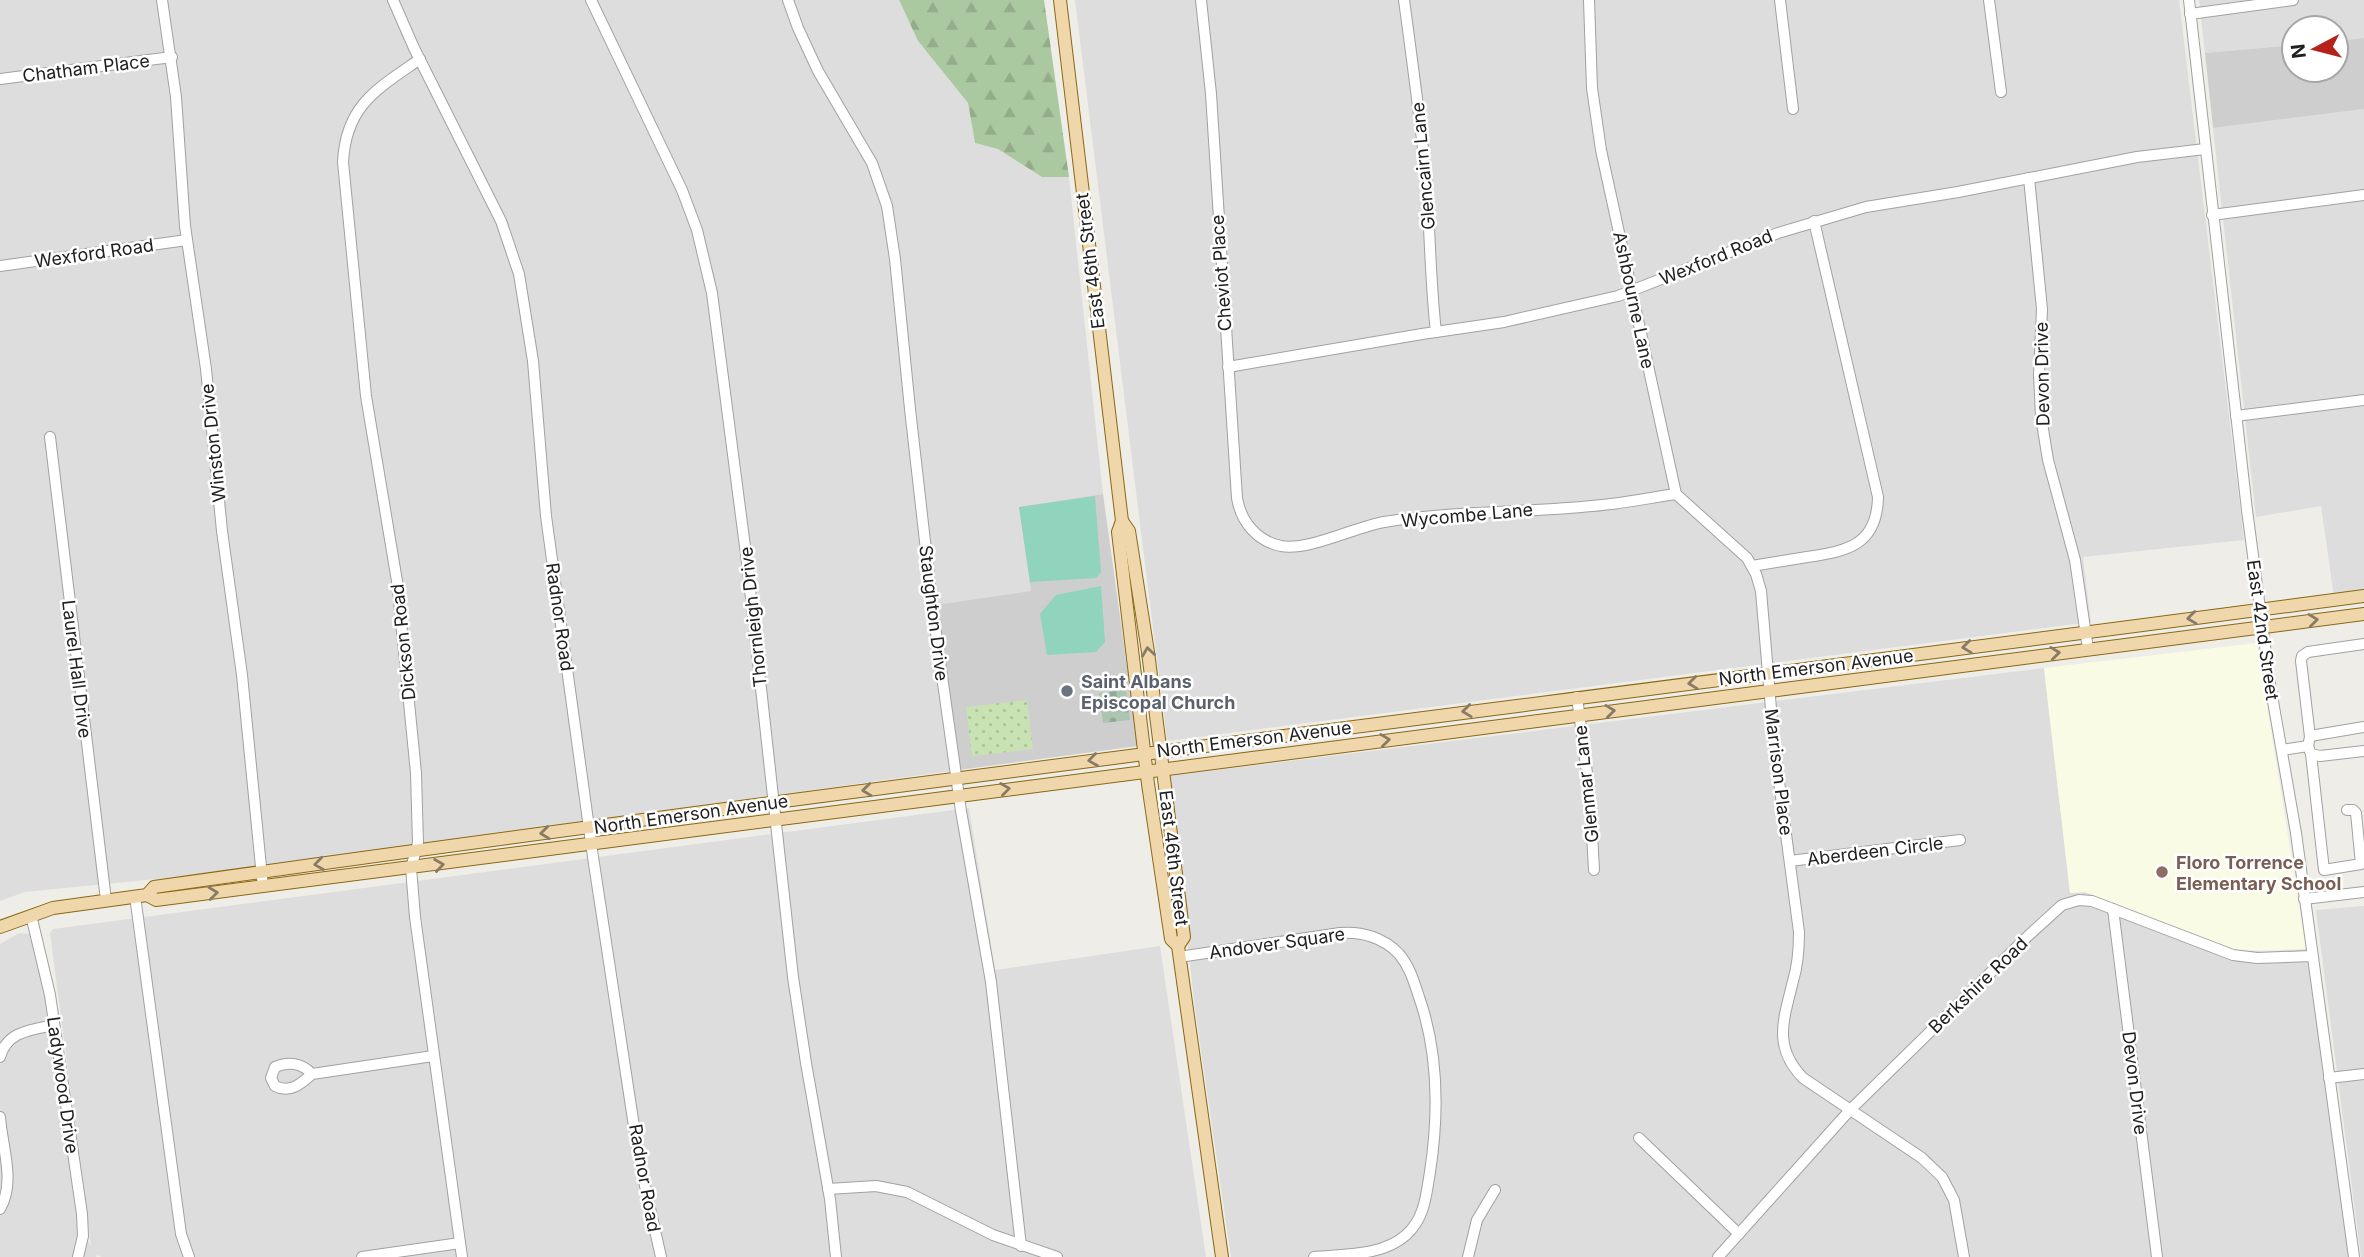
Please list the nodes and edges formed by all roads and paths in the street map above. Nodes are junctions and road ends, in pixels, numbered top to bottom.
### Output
1 (162, 0) edge
2 (393, 0) edge
3 (591, 0) edge
4 (788, 0) edge
5 (1060, 0) edge
6 (1201, 0) edge
7 (1404, 0) edge
8 (1590, 0) edge
9 (1780, 0) edge
10 (1989, 0) edge
11 (2189, 0) edge
12 (2293, 0) edge
13 (2190, 14) junction
14 (172, 57) junction
15 (420, 59) junction
16 (0, 79) edge
17 (2001, 92) dead end
18 (1793, 109) dead end
19 (2205, 149) junction
20 (2029, 178) junction
21 (2364, 195) edge
22 (2212, 215) junction
23 (1814, 220) junction
24 (187, 240) junction
25 (0, 266) edge
26 (1632, 290) junction
27 (1436, 332) junction
28 (1228, 368) junction
29 (2364, 400) edge
30 (2236, 416) junction
31 (50, 438) dead end
32 (1676, 494) junction
33 (1122, 521) junction
34 (1261, 538) joint
35 (1752, 566) junction
36 (2364, 596) edge
37 (2260, 610) junction
38 (2364, 614) edge
39 (2262, 627) junction
40 (2086, 632) junction
41 (2364, 644) edge
42 (2088, 649) junction
43 (1768, 673) junction
44 (1769, 690) junction
45 (1577, 697) junction
46 (1579, 715) junction
47 (2364, 727) edge
48 (2310, 745) junction
49 (2281, 750) junction
50 (1161, 751) junction
51 (2364, 751) edge
52 (1145, 753) junction
53 (1163, 768) junction
54 (1147, 771) junction
55 (956, 778) junction
56 (959, 795) junction
57 (772, 803) junction
58 (2347, 810) dead end
59 (775, 820) junction
60 (589, 827) junction
61 (1960, 840) dead end
62 (591, 844) junction
63 (417, 850) junction
64 (1790, 861) junction
65 (411, 868) junction
66 (1594, 870) dead end
67 (261, 872) junction
68 (263, 887) junction
69 (2364, 892) edge
70 (141, 896) junction
71 (2304, 899) junction
72 (106, 900) junction
73 (2113, 909) junction
74 (31, 915) junction
75 (0, 927) edge
76 (1179, 952) junction
77 (2312, 956) junction
78 (54, 1025) junction
79 (433, 1056) junction
80 (0, 1057) edge
81 (313, 1073) dead end
82 (2364, 1074) edge
83 (2329, 1078) junction
84 (1850, 1110) junction
85 (0, 1118) edge
86 (1, 1131) edge
87 (1639, 1138) dead end
88 (828, 1189) junction
89 (1495, 1190) dead end
90 (0, 1209) edge
91 (1739, 1234) junction
92 (460, 1243) junction
93 (1021, 1246) junction
94 (78, 1257) edge
95 (190, 1257) edge
96 (362, 1257) edge
97 (462, 1257) edge
98 (661, 1257) edge
99 (836, 1257) edge
100 (1056, 1257) edge
101 (1222, 1257) edge
102 (1314, 1257) edge
103 (1468, 1257) edge
104 (1718, 1257) edge
105 (1964, 1257) edge
106 (2157, 1257) edge
107 (2354, 1257) edge

1 - 14 street, Winston Drive
2 - 15 street, Radnor Road
3 - 57 street, Thornleigh Drive
4 - 55 street, Staughton Drive
5 - 33 main road, East 46th Street
6 - 28 street, Cheviot Place
7 - 27 street, Glencairn Lane
8 - 26 street, Ashbourne Lane
9 - 18 street
10 - 17 street
11 - 13 street, East 42nd Street
12 - 13 street
13 - 19 street, East 42nd Street
14 - 16 street, Chatham Place
14 - 24 street, Winston Drive
15 - 60 street, Radnor Road
15 - 63 street, Dickson Road
19 - 20 street, Wexford Road
19 - 22 street, East 42nd Street
20 - 23 street, Wexford Road
20 - 40 street, Devon Drive
21 - 22 street
22 - 30 street, East 42nd Street
23 - 26 street, Wexford Road
23 - 35 street
24 - 25 street, Wexford Road
24 - 67 street, Winston Drive
26 - 27 street, Wexford Road
26 - 32 street, Ashbourne Lane
27 - 28 street, Wexford Road
28 - 34 street, Cheviot Place
29 - 30 street
30 - 37 street, East 42nd Street
31 - 72 street, Laurel Hall Drive
32 - 34 street, Wycombe Lane
32 - 35 street
50 -> 33 main road, East 46th Street
33 - 52 main road, East 46th Street
35 - 43 street, Marrison Place
36 - 37 main road, North Emerson Avenue
37 - 39 street, East 42nd Street
37 -> 40 main road, North Emerson Avenue
39 -> 38 main road, North Emerson Avenue
39 - 42 main road, North Emerson Avenue
39 - 49 street, East 42nd Street
40 - 42 street, Devon Drive
40 -> 43 main road, North Emerson Avenue
41 - 48 street
44 -> 42 main road, North Emerson Avenue
43 - 44 street, Marrison Place
43 -> 45 main road, North Emerson Avenue
46 -> 44 main road, North Emerson Avenue
44 - 64 street, Marrison Place
45 - 46 street, Glenmar Lane
45 -> 50 main road, North Emerson Avenue
53 -> 46 main road, North Emerson Avenue
46 - 66 street, Glenmar Lane
47 - 48 street
48 - 49 street
48 - 51 street
48 - 58 street
49 - 71 street, East 42nd Street
50 - 52 main road, North Emerson Avenue
50 - 53 main road, East 46th Street
52 - 54 main road, East 46th Street
52 -> 55 main road, North Emerson Avenue
53 - 54 main road, North Emerson Avenue
53 - 76 main road, East 46th Street
56 -> 54 main road, North Emerson Avenue
54 - 76 main road, East 46th Street
55 - 56 street, Staughton Drive
55 -> 57 main road, North Emerson Avenue
56 - 59 main road, North Emerson Avenue
56 - 93 street, Staughton Drive
57 - 59 street, Thornleigh Drive
57 - 60 main road, North Emerson Avenue
59 - 62 main road, North Emerson Avenue
59 - 88 street, Thornleigh Drive
60 - 62 street, Radnor Road
60 -> 63 main road, North Emerson Avenue
61 - 64 street, Aberdeen Circle
65 -> 62 main road, North Emerson Avenue
62 - 98 street, Radnor Road
63 - 65 street, Dickson Road
63 -> 67 main road, North Emerson Avenue
64 - 84 street, Marrison Place
65 - 68 main road, North Emerson Avenue
65 - 79 street, Dickson Road
67 - 68 street, Winston Drive
67 - 70 main road, North Emerson Avenue
70 -> 68 main road, North Emerson Avenue
69 - 71 street
70 - 72 main road, North Emerson Avenue
70 - 95 street
71 - 77 street, East 42nd Street
72 - 74 main road, North Emerson Avenue
73 - 77 street, Berkshire Road
73 - 84 street, Berkshire Road
73 - 106 street, Devon Drive
74 - 75 main road, North Emerson Avenue
74 - 78 street, Ladywood Drive
76 - 101 main road, East 46th Street
76 - 102 street, Andover Square
77 - 83 street, East 42nd Street
78 - 80 street
78 - 94 street, Ladywood Drive
79 - 81 street
79 - 92 street, Dickson Road
82 - 83 street
83 - 107 street, East 42nd Street
84 - 91 street, Berkshire Road
84 - 105 street, Marrison Place
85 - 86 street
86 - 90 street
87 - 91 street
88 - 93 street
88 - 99 street, Thornleigh Drive
89 - 103 street
91 - 104 street, Berkshire Road
92 - 96 street
92 - 97 street, Dickson Road
93 - 100 street

